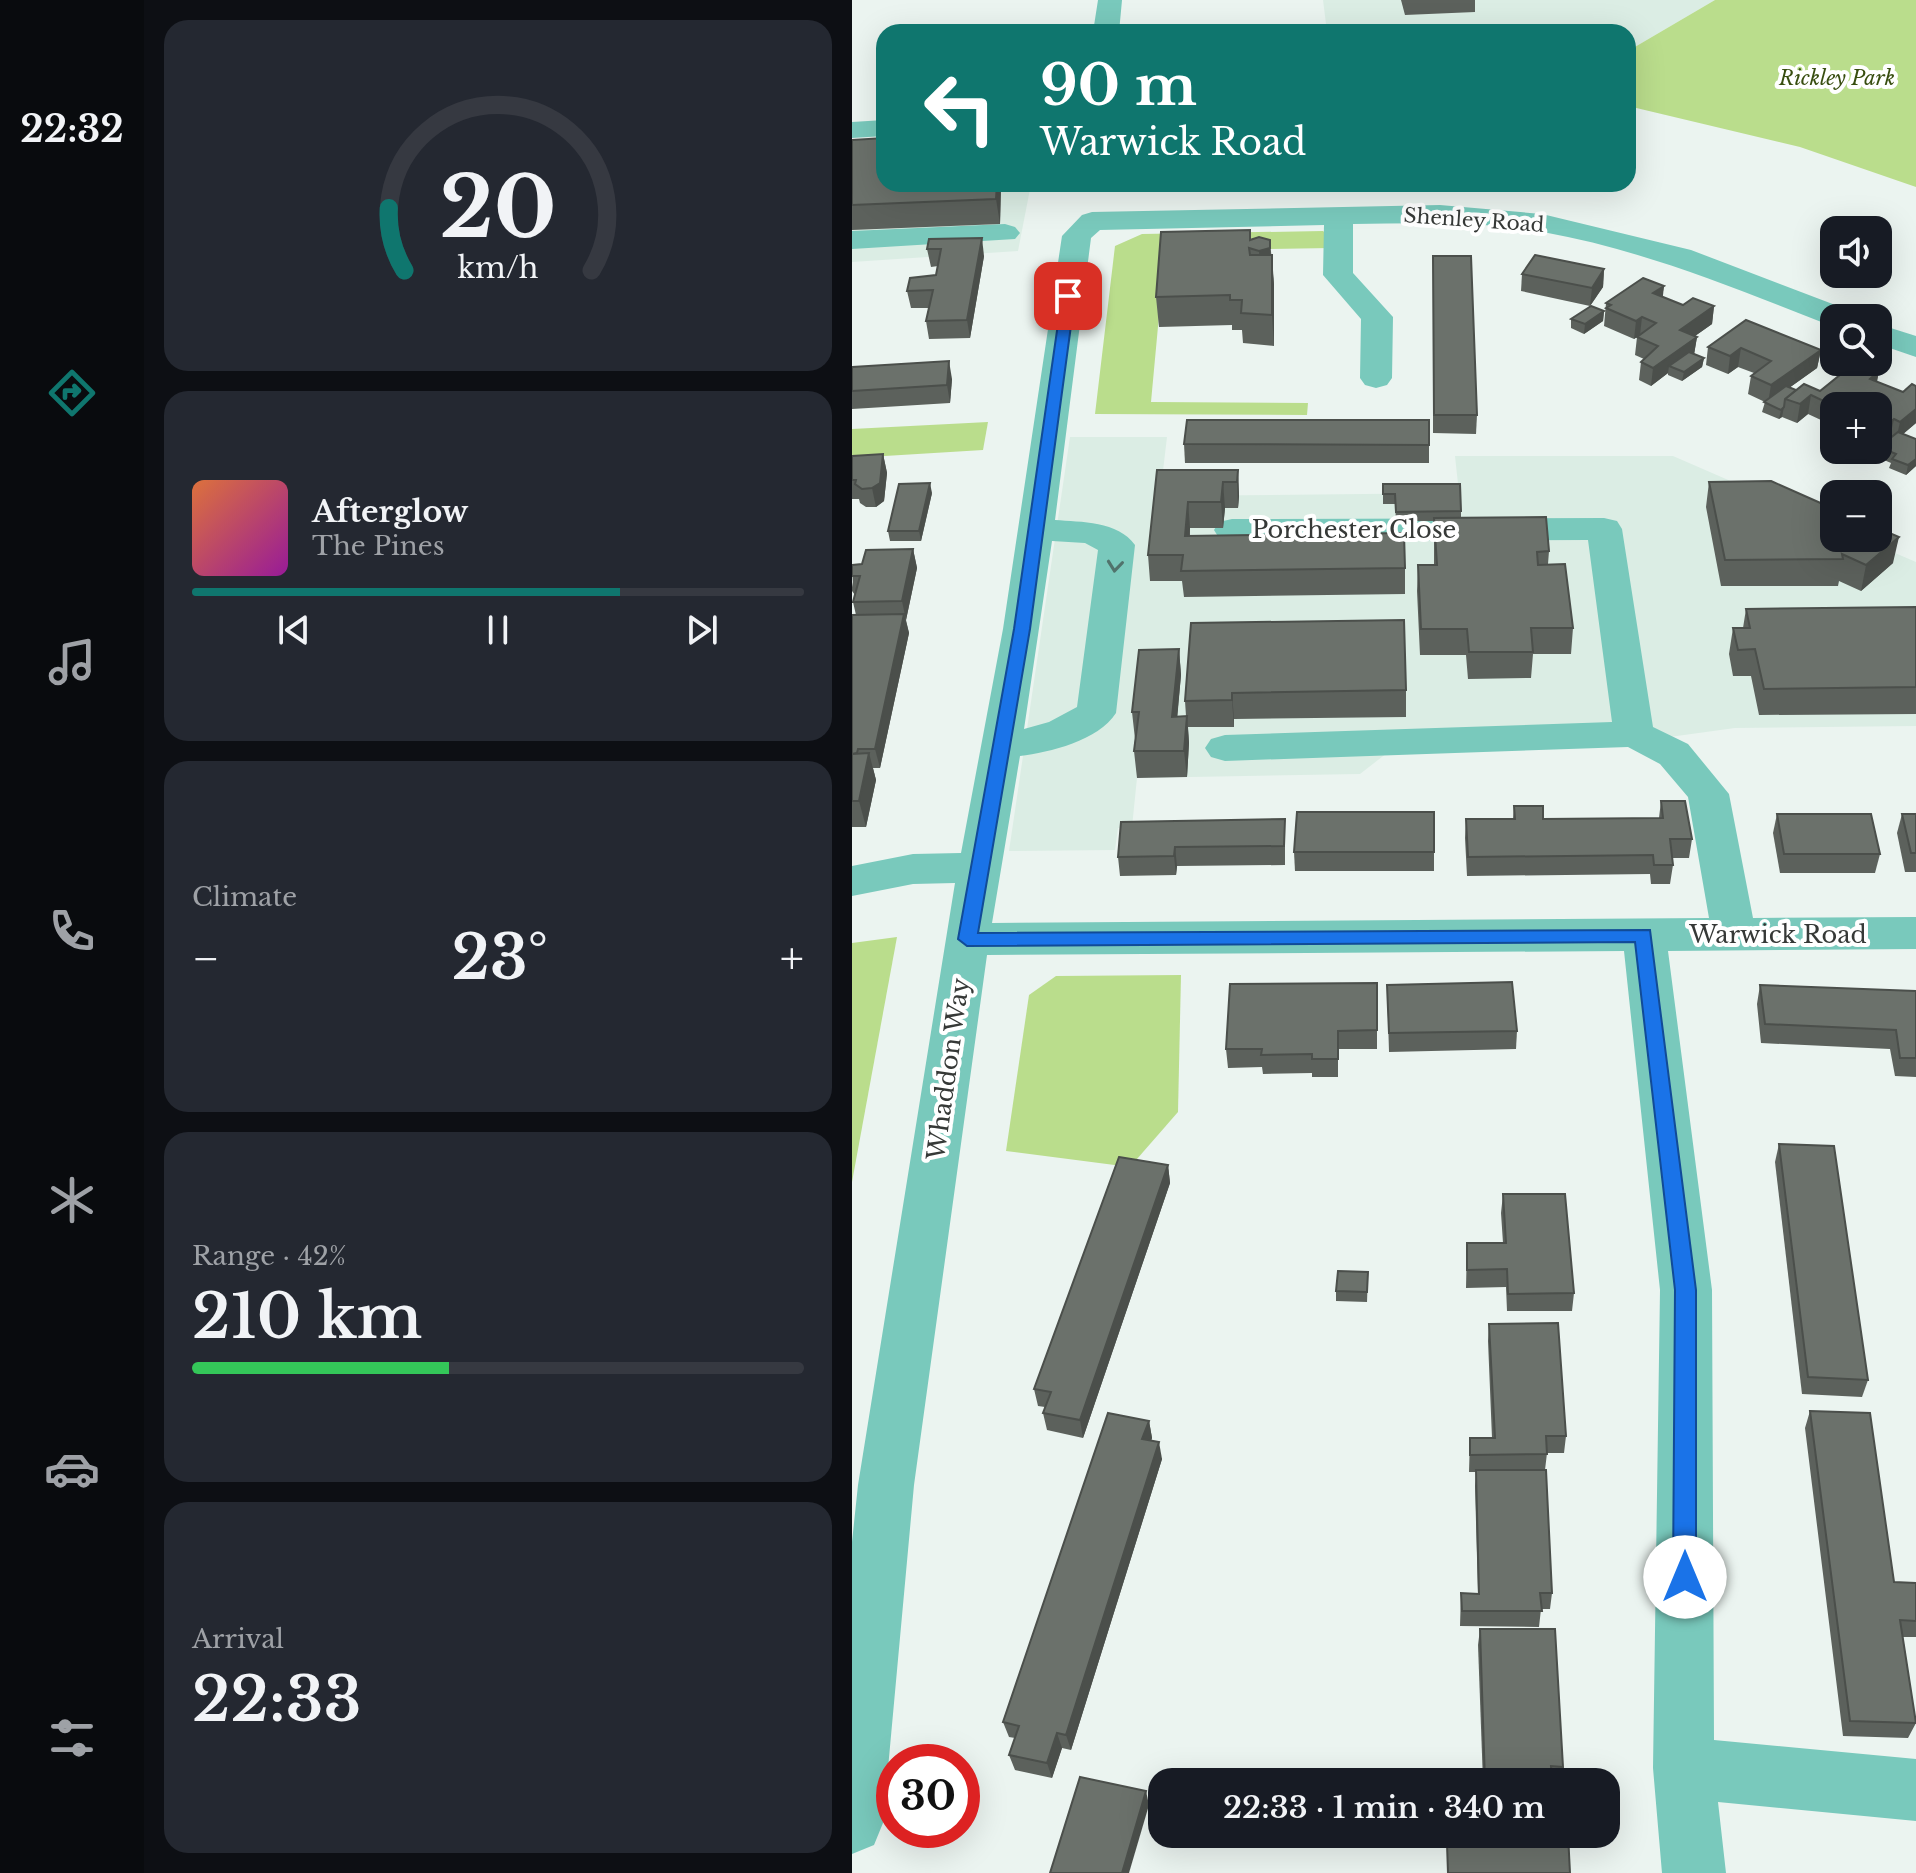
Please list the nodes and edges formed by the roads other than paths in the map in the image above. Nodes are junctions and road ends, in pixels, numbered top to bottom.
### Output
1 (1110, 0) edge
2 (1107, 24) edge
3 (876, 128) edge
4 (852, 130) edge
5 (1136, 195) dead end
6 (1088, 206) joint
7 (1339, 215) junction
8 (1236, 217) junction
9 (1005, 233) dead end
10 (852, 240) edge
11 (1820, 310) edge
12 (1892, 338) edge
13 (1916, 347) edge
14 (1376, 378) dead end
15 (1034, 529) junction
16 (1232, 530) dead end
17 (1634, 734) junction
18 (1004, 744) junction
19 (1225, 748) dead end
20 (980, 868) junction
21 (852, 881) edge
22 (1916, 933) edge
23 (1734, 934) junction
24 (1644, 935) junction
25 (967, 939) junction
26 (1684, 1768) junction
27 (1916, 1790) edge
28 (853, 1807) edge
29 (1694, 1873) edge

1 - 2 street
3 - 4 street
5 - 8 street
6 - 8 street, Shenley Road
6 - 15 street, Whaddon Way
7 - 8 street, Shenley Road
7 - 11 street, Shenley Road
7 - 14 street
9 - 10 street
12 - 13 street
15 - 18 street, Whaddon Way
15 -> 18 street
16 - 17 street, Porchester Close
17 - 19 street
17 - 23 street
18 - 20 street, Whaddon Way
20 - 21 street
20 - 25 street, Whaddon Way
22 - 23 street, Warwick Road
23 - 24 street, Warwick Road
24 - 25 street, Warwick Road
24 - 26 street
25 - 28 street, Whaddon Way
26 - 27 street
26 - 29 street

